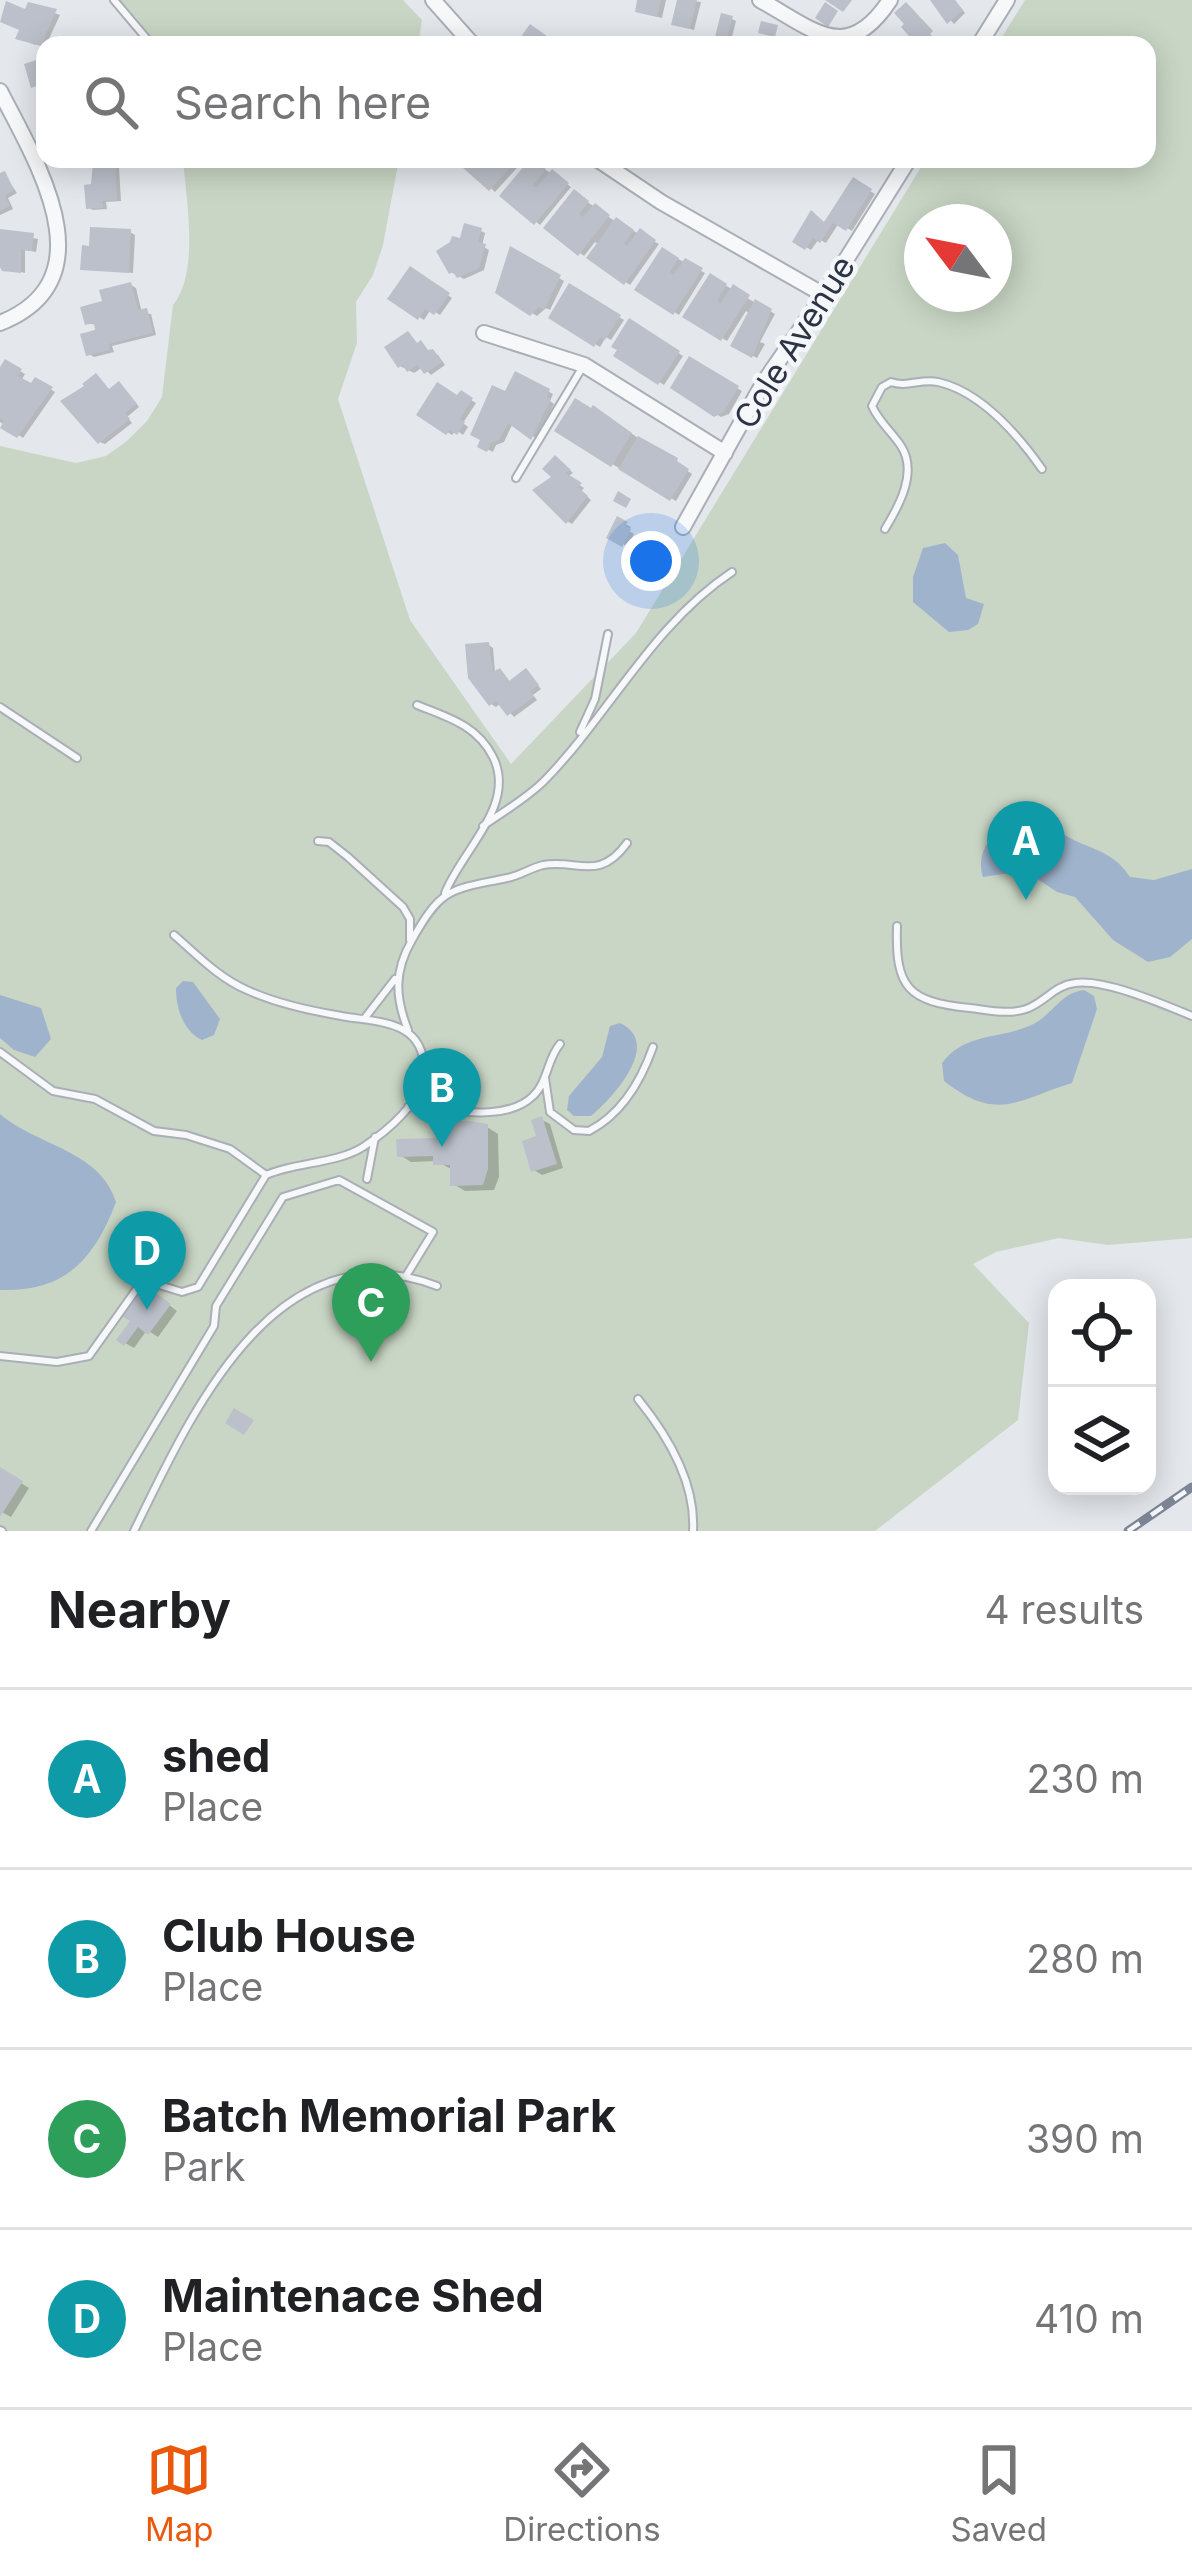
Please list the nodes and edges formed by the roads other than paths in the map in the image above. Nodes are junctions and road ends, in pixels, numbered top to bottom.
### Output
1 (114, 0) edge
2 (433, 0) edge
3 (760, 0) edge
4 (890, 0) edge
5 (1006, 0) edge
6 (144, 36) edge
7 (465, 36) edge
8 (832, 36) edge
9 (853, 36) edge
10 (984, 36) edge
11 (0, 91) edge
12 (36, 164) edge
13 (38, 168) edge
14 (610, 168) edge
15 (903, 168) edge
16 (824, 295) junction
17 (0, 323) edge
18 (484, 333) dead end
19 (584, 365) junction
20 (725, 453) junction
21 (1042, 469) dead end
22 (516, 478) dead end
23 (682, 527) dead end
24 (885, 529) dead end
25 (732, 572) dead end
26 (608, 634) dead end
27 (417, 705) dead end
28 (0, 707) edge
29 (577, 741) junction
30 (77, 758) dead end
31 (483, 826) junction
32 (318, 841) dead end
33 (627, 843) dead end
34 (443, 896) junction
35 (897, 926) dead end
36 (174, 935) dead end
37 (409, 944) junction
38 (398, 976) junction
39 (1192, 1016) edge
40 (364, 1019) junction
41 (409, 1033) junction
42 (560, 1044) dead end
43 (653, 1047) dead end
44 (0, 1052) edge
45 (545, 1078) junction
46 (408, 1107) junction
47 (375, 1137) junction
48 (266, 1174) junction
49 (368, 1179) dead end
50 (406, 1276) junction
51 (437, 1286) dead end
52 (0, 1357) edge
53 (638, 1399) dead end
54 (91, 1531) edge
55 (134, 1531) edge
56 (693, 1531) edge

1 - 6 lane
2 - 7 street
3 - 8 street
4 - 9 street
5 - 10 street
11 - 12 street
13 - 17 street
14 - 16 street
15 - 16 street, Cole Avenue
16 - 20 street, Cole Avenue
18 - 19 street
19 - 20 street
19 - 22 lane
20 - 23 street, Cole Avenue
21 - 24 lane
25 - 29 lane
26 - 29 lane
27 - 31 lane
28 - 30 lane
29 - 31 lane
31 - 34 lane
32 - 37 lane
33 - 34 lane
34 - 37 lane
35 - 39 lane
36 - 40 lane
37 - 38 lane
38 - 40 lane
38 - 41 lane
40 - 41 lane
41 - 46 lane
42 - 45 lane
43 - 45 lane
44 - 48 lane
45 - 46 lane
46 - 47 lane
47 - 48 lane
47 - 49 lane
48 - 52 lane
50 - 51 lane
50 - 54 lane
50 - 55 lane
53 - 56 lane

